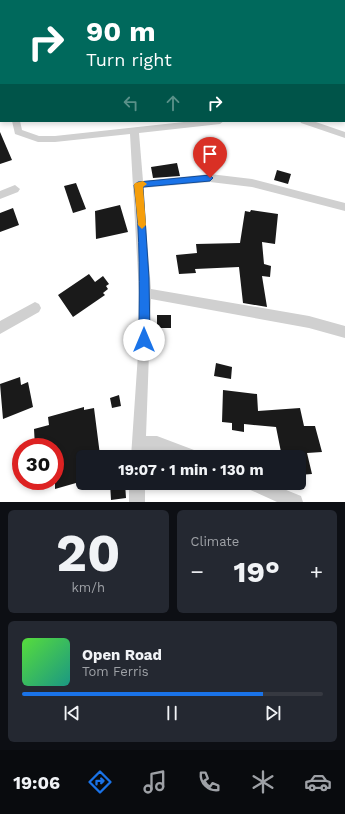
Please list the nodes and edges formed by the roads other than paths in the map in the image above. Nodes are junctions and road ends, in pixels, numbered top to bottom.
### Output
1 (16, 122) edge
2 (211, 122) edge
3 (307, 122) edge
4 (134, 131) junction
5 (345, 135) edge
6 (138, 185) junction
7 (15, 189) dead end
8 (0, 195) edge
9 (345, 207) edge
10 (145, 293) junction
11 (35, 308) dead end
12 (0, 328) edge
13 (345, 332) edge
14 (138, 450) edge
15 (174, 450) edge
16 (137, 490) edge
17 (267, 490) edge
18 (137, 502) edge
19 (295, 502) edge

1 - 4 street
2 - 4 street
3 - 5 street
4 - 6 street
6 - 9 street
6 - 10 street
7 - 8 street
10 - 13 street
10 - 14 street
11 - 12 street
14 - 15 street
16 - 18 street
17 - 19 street

